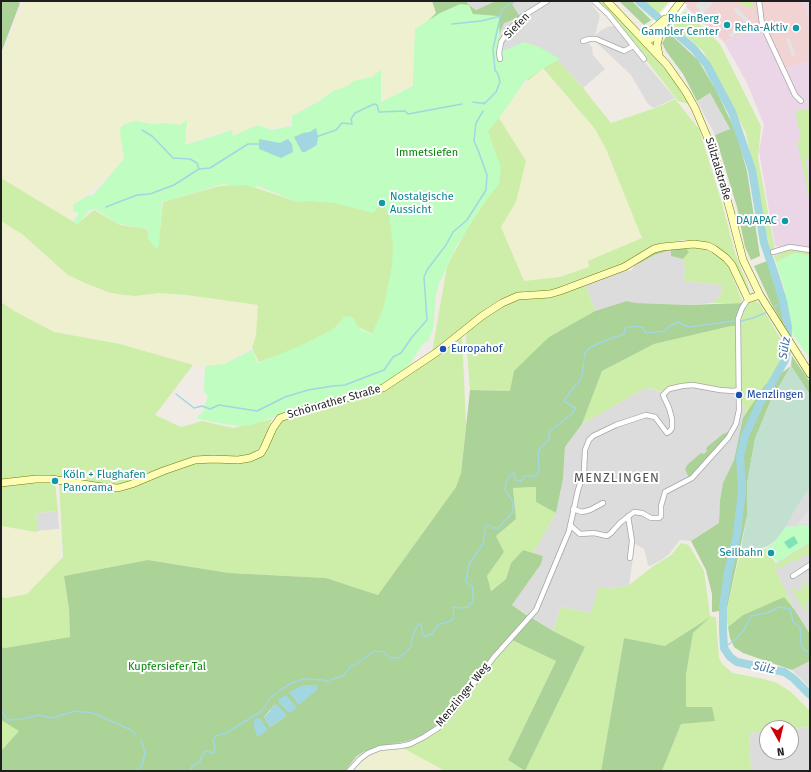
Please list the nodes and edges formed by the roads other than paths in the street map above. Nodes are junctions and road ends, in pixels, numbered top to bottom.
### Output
1 (547, 1) edge
2 (594, 1) edge
3 (607, 1) edge
4 (681, 1) edge
5 (759, 1) edge
6 (657, 29) junction
7 (644, 39) junction
8 (583, 41) dead end
9 (633, 46) junction
10 (659, 55) junction
11 (644, 58) dead end
12 (500, 59) dead end
13 (801, 101) dead end
14 (810, 250) edge
15 (773, 252) dead end
16 (759, 292) junction
17 (747, 296) junction
18 (810, 374) edge
19 (739, 390) junction
20 (1, 483) edge
21 (603, 503) dead end
22 (573, 509) junction
23 (628, 516) junction
24 (570, 525) junction
25 (630, 558) dead end
26 (810, 565) edge
27 (793, 576) dead end
28 (348, 771) edge

1 - 12 street, Siefen
2 - 9 street
3 - 7 street, Sülztalstraße
4 - 6 street
5 - 13 street
6 - 7 street
6 - 10 street
7 - 10 street, Sülztalstraße
8 - 9 street
9 - 11 street
10 - 16 street, Sülztalstraße
14 - 15 street
16 - 17 street
16 - 18 street, Sülztalstraße
17 - 19 street
17 - 20 street, Schönrather Straße
19 - 22 street
19 - 23 street
21 - 22 street
22 - 24 street
23 - 24 street
23 - 25 street
24 - 28 street, Menzlinger Weg
26 - 27 street

